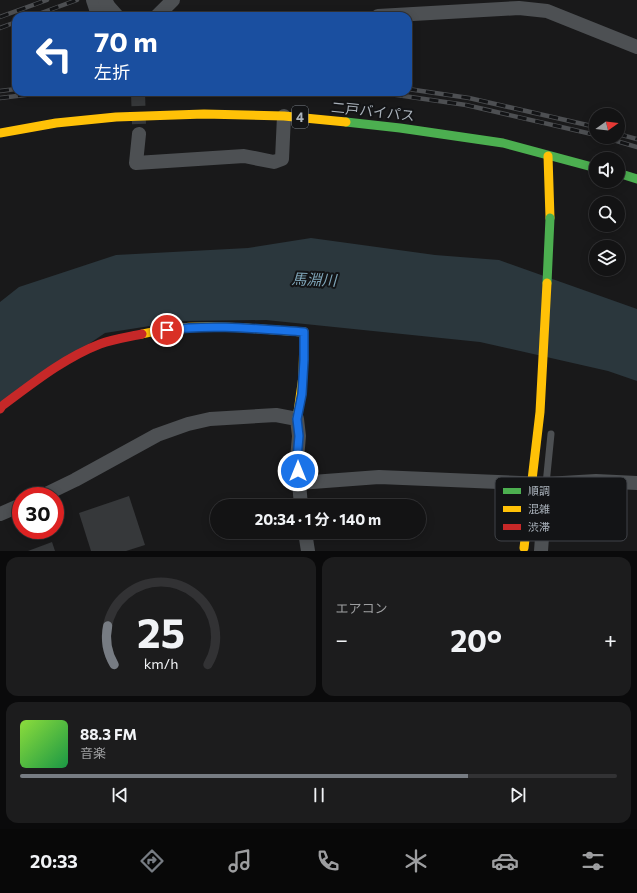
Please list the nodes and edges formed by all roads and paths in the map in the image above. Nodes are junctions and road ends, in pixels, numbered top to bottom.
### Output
1 (93, 0) edge
2 (105, 0) edge
3 (173, 0) edge
4 (99, 12) edge
5 (113, 12) edge
6 (161, 12) edge
7 (412, 14) edge
8 (637, 47) edge
9 (284, 116) junction
10 (0, 133) edge
11 (139, 134) tunnel mouth
12 (548, 156) junction
13 (589, 166) edge
14 (625, 175) edge
15 (637, 179) edge
16 (0, 409) edge
17 (297, 419) junction
18 (551, 434) dead end
19 (532, 477) edge
20 (547, 477) edge
21 (495, 482) edge
22 (299, 483) junction
23 (627, 483) edge
24 (637, 483) edge
25 (61, 487) edge
26 (300, 499) edge
27 (12, 509) edge
28 (0, 514) edge
29 (306, 539) edge
30 (542, 541) edge
31 (308, 551) edge
32 (541, 551) edge

1 - 4 street
2 - 5 street
3 - 6 street
7 - 8 street
9 - 10 main road, 二戸バイパス / 4
9 - 11 street
9 - 12 main road, 二戸バイパス / 4
12 - 13 main road, 二戸バイパス / 4
12 - 19 main road, bridge
14 - 15 main road
16 - 17 main road
17 - 22 street
17 - 25 street
18 - 20 lane
21 - 22 street
22 - 26 street
23 - 24 street
27 - 28 street
29 - 31 street
30 - 32 street

